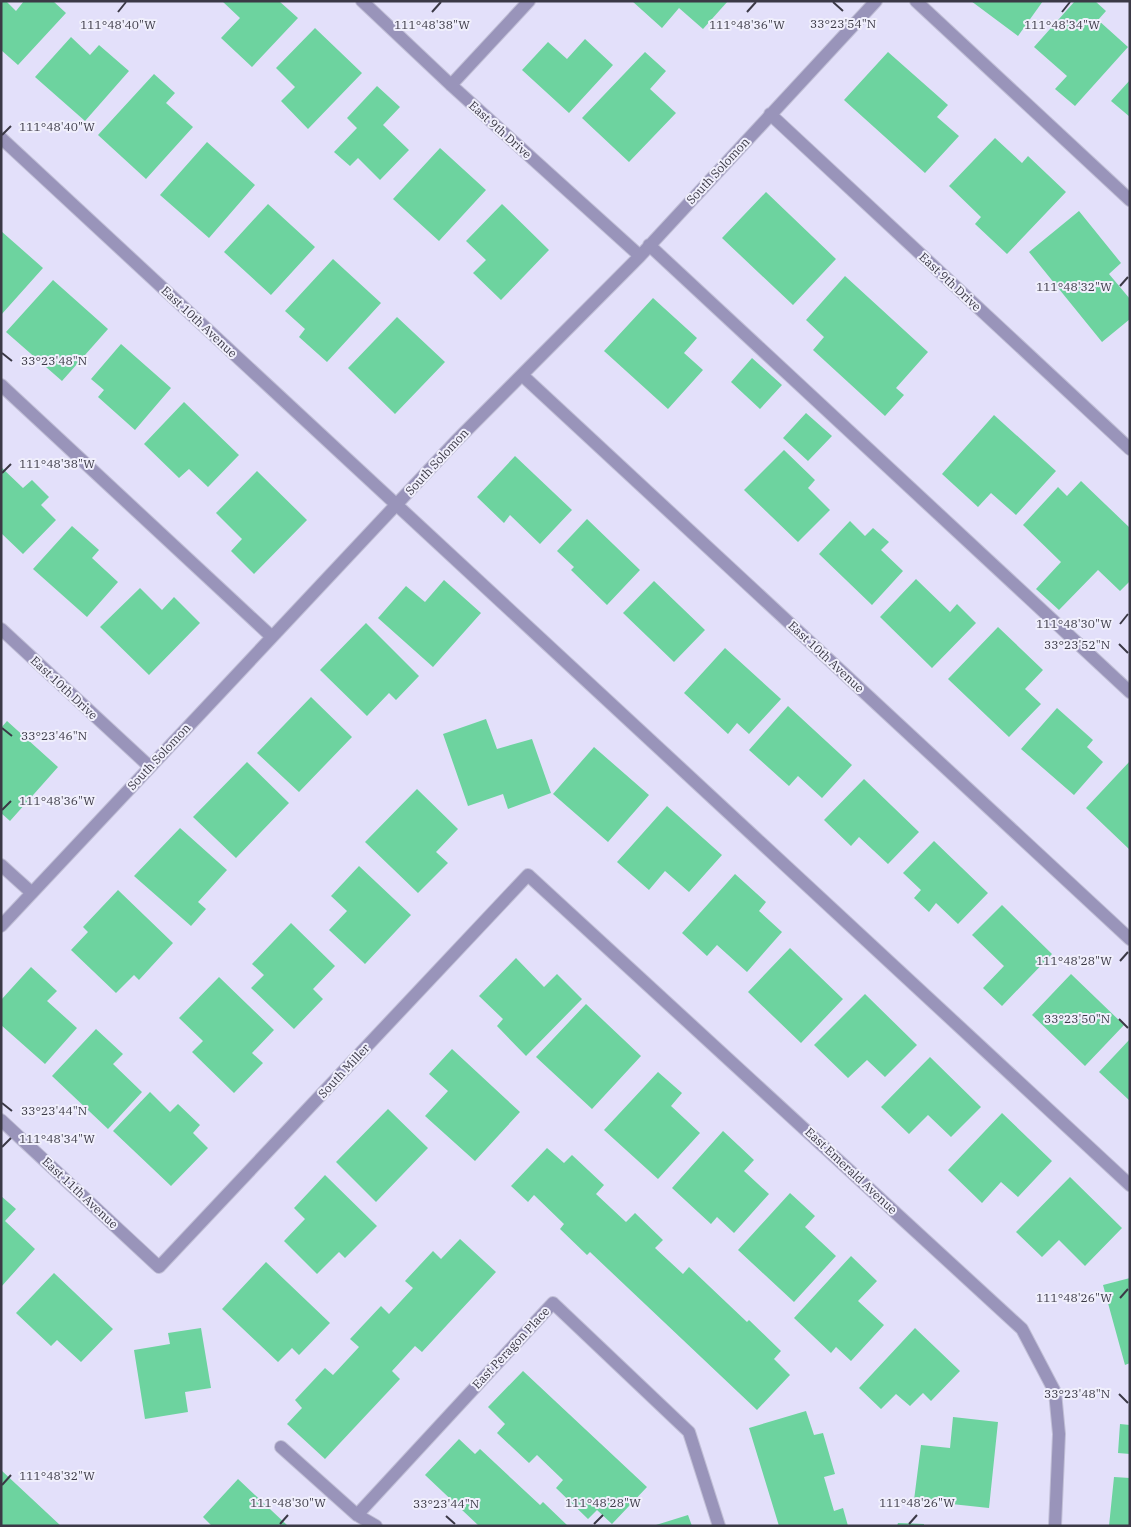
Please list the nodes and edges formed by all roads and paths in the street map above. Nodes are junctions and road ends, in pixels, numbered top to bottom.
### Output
1 (362, 1) edge
2 (529, 1) edge
3 (876, 1) edge
4 (916, 1) edge
5 (451, 85) junction
6 (770, 114) junction
7 (1, 138) edge
8 (1130, 200) edge
9 (649, 245) junction
10 (640, 256) junction
11 (522, 375) junction
12 (1, 385) edge
13 (1130, 449) edge
14 (396, 507) junction
15 (1, 629) edge
16 (272, 638) junction
17 (1130, 692) edge
18 (150, 767) junction
19 (1, 865) edge
20 (528, 875) joint
21 (32, 893) junction
22 (1, 926) edge
23 (1130, 939) edge
24 (1, 1120) edge
25 (1130, 1185) edge
26 (159, 1267) joint
27 (281, 1447) dead end
28 (356, 1515) junction
29 (376, 1526) edge
30 (719, 1526) edge
31 (1056, 1526) edge

1 - 5 street, East 9th Drive
2 - 5 street
3 - 6 street, South Solomon
4 - 8 street
5 - 10 street, East 9th Drive
6 - 9 street, South Solomon
6 - 13 street, East 9th Drive
7 - 14 street, East 10th Avenue
9 - 10 street, South Solomon
9 - 17 street
10 - 11 street, South Solomon
11 - 14 street, South Solomon
11 - 23 street, East 10th Avenue
12 - 16 street
14 - 16 street, South Solomon
14 - 25 street, East 10th Avenue
15 - 18 street, East 10th Drive
16 - 18 street, South Solomon
18 - 21 street, South Solomon
19 - 21 street
20 - 26 street, South Miller
20 - 31 street, East Emerald Avenue
21 - 22 street, South Solomon
24 - 26 street, East 11th Avenue
27 - 28 street
28 - 29 street
28 - 30 street, East Peragon Place

